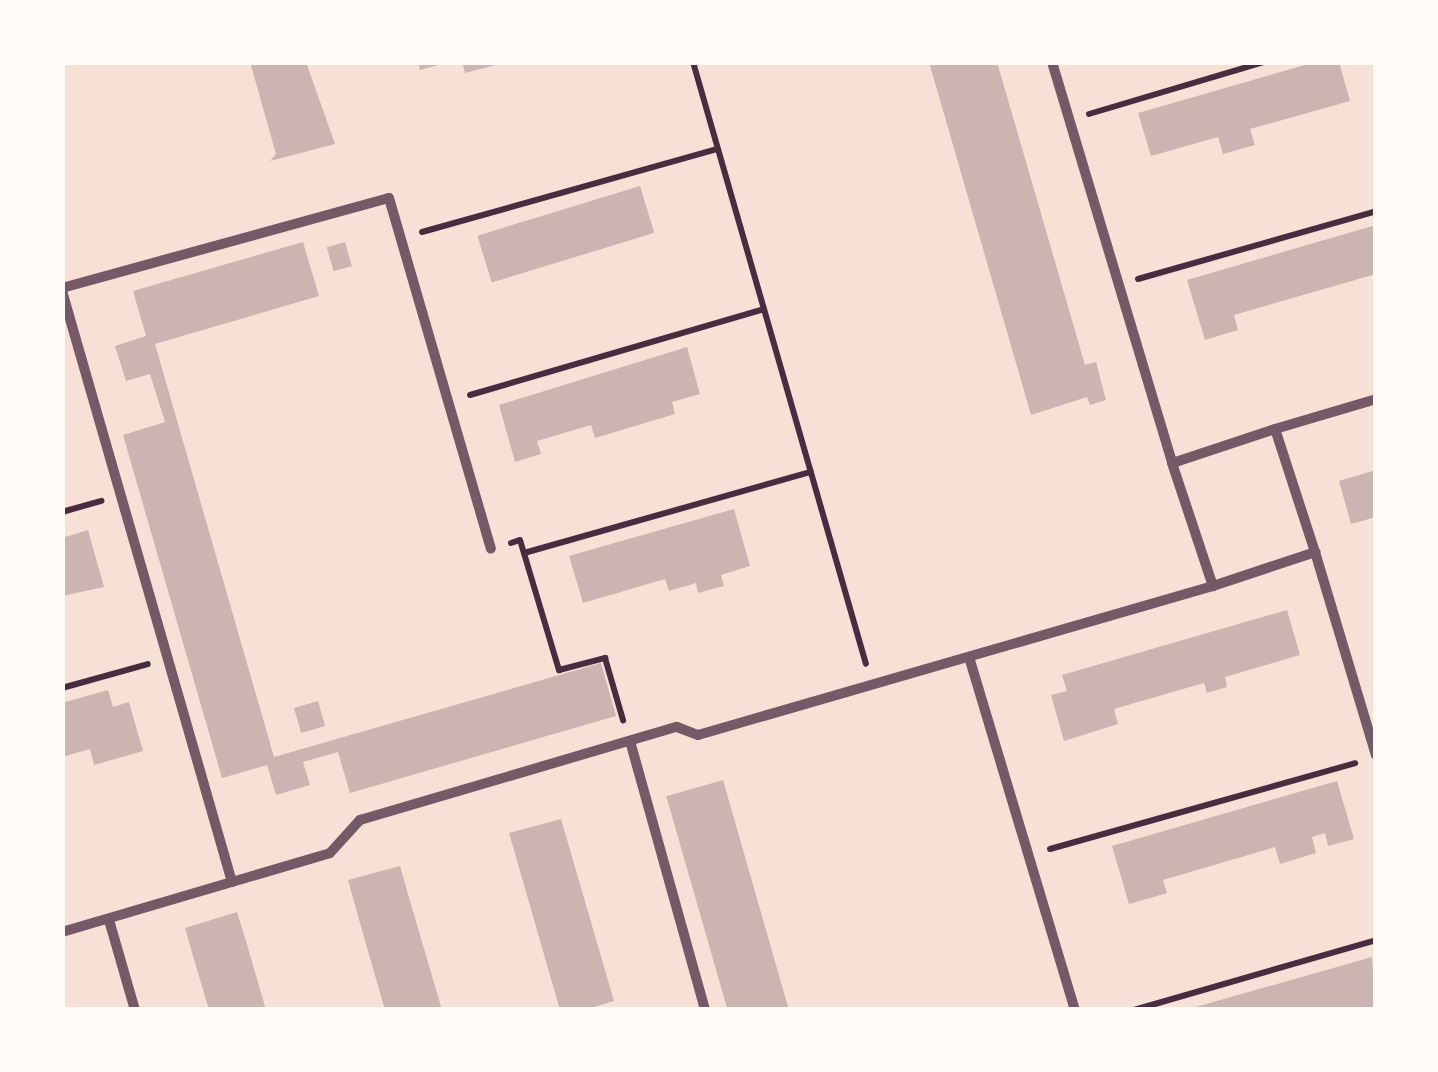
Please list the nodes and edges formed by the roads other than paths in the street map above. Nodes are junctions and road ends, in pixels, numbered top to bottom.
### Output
1 (1052, 62) edge
2 (62, 289) edge
3 (1376, 399) edge
4 (1274, 430) junction
5 (1172, 463) junction
6 (491, 548) road end
7 (1315, 552) junction
8 (1213, 586) junction
9 (969, 657) junction
10 (630, 741) junction
11 (1376, 756) edge
12 (232, 882) junction
13 (109, 920) junction
14 (62, 932) edge
15 (135, 1010) edge
16 (705, 1010) edge
17 (1074, 1010) edge

1 - 5 street
2 - 6 street
2 - 12 street
3 - 4 street
4 - 5 street
4 - 7 street
5 - 8 street
7 - 8 street
7 - 11 street
8 - 9 street
9 - 10 street
9 - 17 street
10 - 12 street
10 - 16 street
12 - 13 street
13 - 14 street
13 - 15 street

